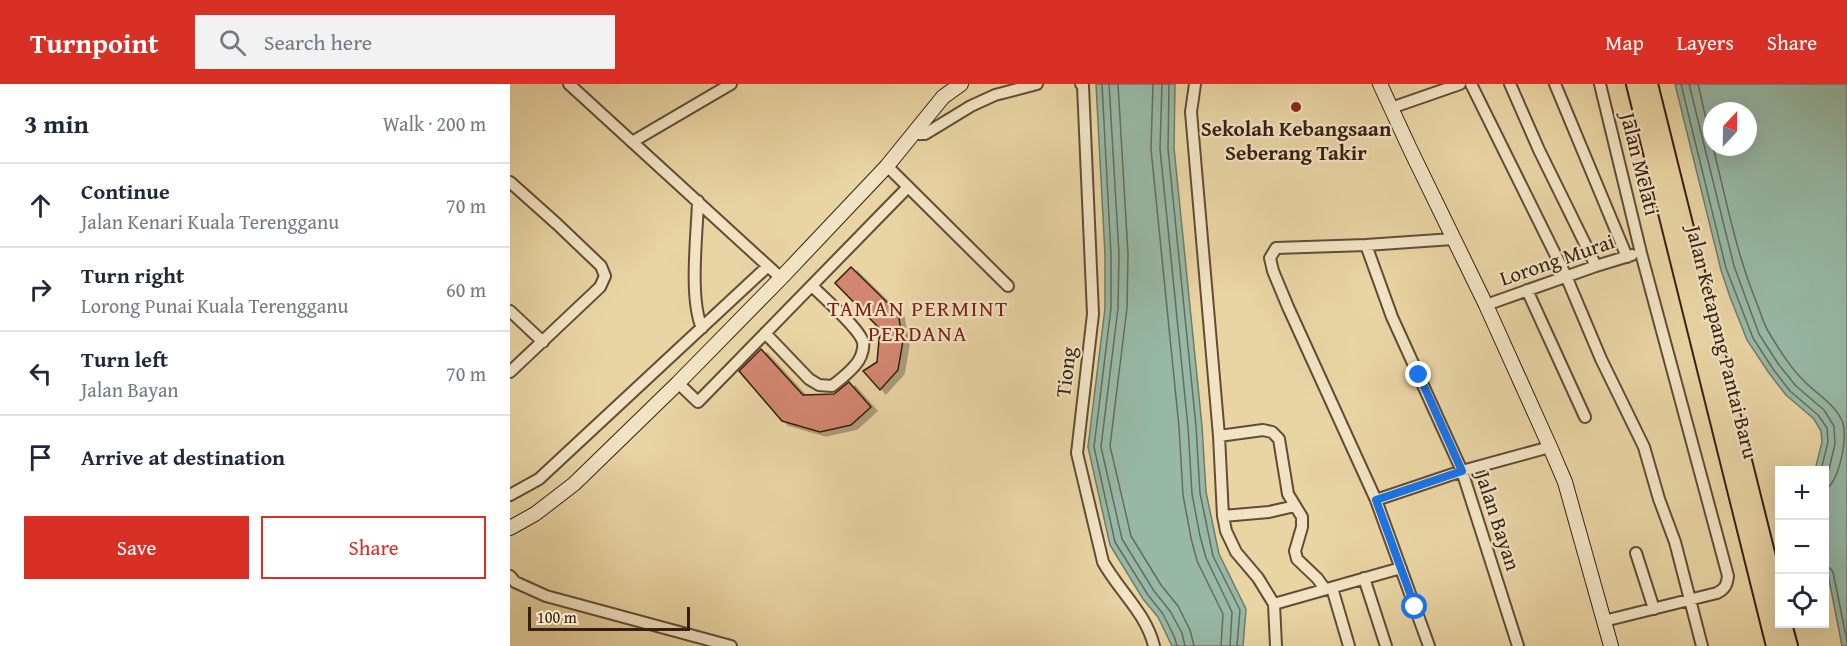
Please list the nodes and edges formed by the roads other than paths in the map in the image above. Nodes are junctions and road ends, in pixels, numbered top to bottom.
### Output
1 (569, 84) edge
2 (961, 84) edge
3 (1037, 84) edge
4 (1081, 84) edge
5 (1195, 84) edge
6 (1380, 84) edge
7 (1460, 84) edge
8 (1471, 84) edge
9 (1510, 84) edge
10 (1555, 84) edge
11 (1600, 84) edge
12 (1635, 84) edge
13 (1649, 84) edge
14 (727, 85) edge
15 (1391, 108) junction
16 (913, 134) junction
17 (632, 142) junction
18 (887, 166) junction
19 (510, 182) edge
20 (908, 187) junction
21 (698, 201) junction
22 (1453, 239) junction
23 (1366, 245) junction
24 (1641, 253) junction
25 (1627, 257) junction
26 (1596, 266) junction
27 (767, 267) junction
28 (1566, 276) junction
29 (781, 278) junction
30 (812, 286) junction
31 (1008, 286) dead end
32 (1527, 290) junction
33 (1486, 305) junction
34 (510, 311) edge
35 (702, 328) junction
36 (765, 333) junction
37 (543, 342) junction
38 (510, 372) edge
39 (678, 383) junction
40 (1585, 417) dead end
41 (1219, 436) junction
42 (1550, 447) junction
43 (1462, 471) junction
44 (510, 495) edge
45 (1376, 500) junction
46 (1295, 506) junction
47 (1224, 516) junction
48 (510, 528) edge
49 (1636, 553) dead end
50 (1401, 568) junction
51 (510, 576) edge
52 (1364, 578) junction
53 (1329, 588) junction
54 (1775, 593) edge
55 (1690, 600) junction
56 (1274, 604) junction
57 (1654, 609) junction
58 (1604, 621) junction
59 (1784, 628) edge
60 (704, 642) edge
61 (731, 646) edge
62 (1154, 646) edge
63 (1276, 646) edge
64 (1349, 646) edge
65 (1386, 646) edge
66 (1429, 646) edge
67 (1518, 646) edge
68 (1611, 646) edge
69 (1702, 646) edge
70 (1775, 646) edge
71 (1789, 646) edge

1 - 17 street
2 - 16 street
3 - 16 street
4 - 62 street, Tiong
5 - 41 street
6 - 15 street
7 - 15 street
8 - 28 street
9 - 26 street
10 - 25 street
11 - 24 street, Jalan Melati
12 - 70 main road, Jalan Ketapang Pantai Baru
13 - 54 main road, Jalan Ketapang Pantai Baru
14 - 17 street
15 - 22 street
16 - 18 street
17 - 21 street
18 - 20 street
18 - 29 street
19 - 37 street
20 - 30 street
20 - 31 street
21 - 27 street
21 - 35 street
22 - 23 street
22 - 33 street
23 - 43 street, Jalan Bayan
23 - 45 street
24 - 25 street, Lorong Murai
24 - 55 street, Jalan Melati
25 - 26 street, Lorong Murai
26 - 28 street, Lorong Murai
27 - 29 street
27 - 35 street
28 - 32 street, Lorong Murai
28 - 55 street
29 - 39 street
30 - 36 street
30 - 36 street
32 - 33 street, Lorong Murai
32 - 40 street
33 - 42 street
34 - 37 street
35 - 44 street
36 - 39 street
37 - 38 street
39 - 48 street
41 - 46 street
41 - 47 street
42 - 43 street
42 - 58 street
43 - 45 street
43 - 67 street, Jalan Bayan
45 - 50 street
46 - 47 street
46 - 53 street
47 - 56 street
49 - 57 street
50 - 52 street
50 - 66 street
51 - 60 street
52 - 53 street
52 - 65 street
53 - 56 street
53 - 64 street
55 - 57 street
55 - 69 street
56 - 63 street
57 - 58 street
58 - 68 street
59 - 71 main road
60 - 61 street

